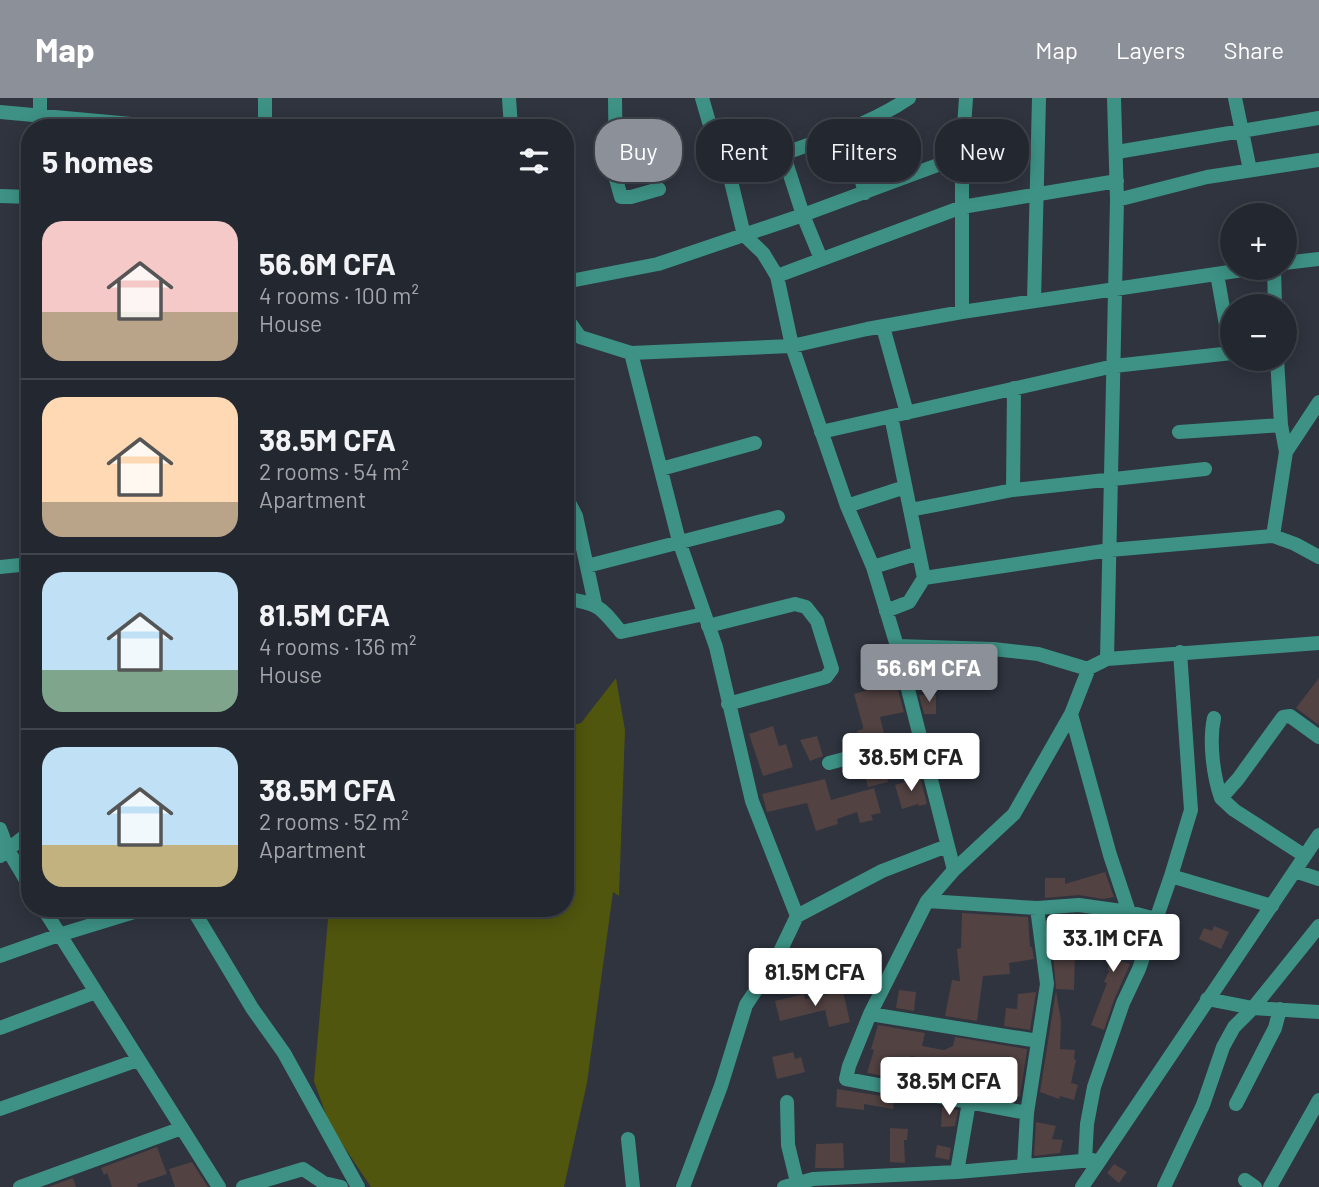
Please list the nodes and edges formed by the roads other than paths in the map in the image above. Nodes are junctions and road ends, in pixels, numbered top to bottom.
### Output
1 (40, 98) edge
2 (265, 98) edge
3 (509, 98) edge
4 (615, 98) edge
5 (702, 98) edge
6 (909, 98) edge
7 (966, 98) edge
8 (1039, 98) edge
9 (1114, 98) edge
10 (1236, 98) edge
11 (0, 112) edge
12 (1319, 118) edge
13 (28, 119) edge
14 (40, 119) edge
15 (265, 119) edge
16 (510, 119) edge
17 (708, 119) edge
18 (870, 119) edge
19 (965, 119) edge
20 (1243, 131) junction
21 (1117, 152) junction
22 (1319, 160) edge
23 (935, 166) edge
24 (1250, 170) junction
25 (1117, 181) junction
26 (731, 182) edge
27 (792, 182) edge
28 (862, 182) edge
29 (962, 182) edge
30 (659, 189) dead end
31 (865, 193) junction
32 (1037, 194) junction
33 (0, 196) edge
34 (21, 197) edge
35 (1117, 200) junction
36 (962, 206) junction
37 (803, 215) junction
38 (744, 235) junction
39 (821, 259) junction
40 (1319, 259) edge
41 (1297, 262) edge
42 (1217, 274) junction
43 (1220, 274) edge
44 (777, 276) junction
45 (574, 280) edge
46 (1116, 290) junction
47 (1221, 294) edge
48 (1034, 302) junction
49 (962, 312) junction
50 (883, 327) junction
51 (574, 329) edge
52 (792, 346) junction
53 (631, 354) junction
54 (1220, 354) edge
55 (1114, 366) junction
56 (1278, 371) edge
57 (1014, 388) junction
58 (1319, 402) edge
59 (907, 413) junction
60 (891, 416) junction
61 (1281, 425) junction
62 (821, 432) junction
63 (1179, 432) dead end
64 (755, 443) dead end
65 (1286, 452) junction
66 (662, 469) junction
67 (1205, 469) dead end
68 (1111, 478) junction
69 (905, 487) junction
70 (1013, 490) junction
71 (847, 506) junction
72 (910, 510) junction
73 (574, 512) edge
74 (778, 517) dead end
75 (1273, 536) junction
76 (679, 541) junction
77 (1110, 550) junction
78 (919, 553) junction
79 (1319, 557) edge
80 (21, 565) edge
81 (587, 566) junction
82 (0, 567) edge
83 (873, 567) junction
84 (924, 578) junction
85 (574, 600) edge
86 (595, 604) junction
87 (886, 611) junction
88 (706, 620) junction
89 (1319, 643) edge
90 (897, 646) junction
91 (1180, 652) junction
92 (1107, 659) junction
93 (1088, 669) junction
94 (728, 704) junction
95 (1071, 715) junction
96 (1214, 718) dead end
97 (1319, 737) edge
98 (920, 739) junction
99 (829, 763) dead end
100 (1221, 798) junction
101 (0, 829) edge
102 (1319, 835) edge
103 (21, 839) edge
104 (947, 846) junction
105 (1312, 851) edge
106 (4, 853) edge
107 (954, 870) junction
108 (1295, 871) junction
109 (21, 875) edge
110 (1171, 876) junction
111 (1319, 879) edge
112 (927, 901) junction
113 (1272, 906) junction
114 (1037, 908) junction
115 (1129, 912) junction
116 (797, 916) junction
117 (48, 917) edge
118 (108, 917) edge
119 (197, 917) edge
120 (1156, 919) junction
121 (1319, 926) edge
122 (59, 935) junction
123 (0, 956) edge
124 (96, 992) junction
125 (1207, 999) junction
126 (1253, 1008) junction
127 (1280, 1009) junction
128 (1319, 1012) edge
129 (870, 1013) junction
130 (0, 1028) edge
131 (1038, 1041) junction
132 (138, 1060) junction
133 (1319, 1100) edge
134 (787, 1102) dead end
135 (969, 1102) junction
136 (1236, 1104) dead end
137 (0, 1109) edge
138 (1027, 1113) junction
139 (182, 1128) junction
140 (628, 1139) dead end
141 (1092, 1160) junction
142 (1024, 1165) junction
143 (957, 1172) junction
144 (791, 1185) edge
145 (20, 1187) edge
146 (219, 1187) edge
147 (243, 1187) edge
148 (341, 1187) edge
149 (358, 1187) edge
150 (633, 1187) edge
151 (683, 1187) edge
152 (1082, 1187) edge
153 (1164, 1187) edge
154 (1270, 1187) edge

1 - 14 street
2 - 15 street
3 - 16 street
4 - 30 street
5 - 17 street
6 - 18 street
7 - 19 street
8 - 32 street
9 - 21 street
10 - 20 street
11 - 13 street
12 - 20 street
20 - 21 street
20 - 24 street
21 - 25 street
22 - 24 street
23 - 31 street
24 - 35 street
25 - 32 street
25 - 35 street
26 - 38 street
27 - 37 street
28 - 31 street
29 - 36 street
31 - 37 street
32 - 36 street
32 - 48 street
33 - 34 street
35 - 46 street
36 - 39 street
36 - 49 street
37 - 38 street
37 - 39 street
38 - 44 street
38 - 45 street
39 - 44 street
40 - 41 street
42 - 43 street
42 - 46 street
42 - 47 street
44 - 52 street
46 - 48 street
46 - 55 street
48 - 49 street
49 - 50 street
50 - 52 street
50 - 59 street
51 - 53 street
52 - 53 street
52 - 62 street
53 - 66 street
54 - 55 street
55 - 57 street
55 - 68 street
56 - 61 street
57 - 59 street
57 - 70 street
58 - 65 street
59 - 60 street
60 - 62 street
60 - 69 street
61 - 63 street
61 - 65 street
62 - 71 street
64 - 66 street
65 - 75 street
66 - 76 street
67 - 68 street
68 - 70 street
68 - 77 street
69 - 71 street
69 - 72 street
70 - 72 street
71 - 83 street
72 - 78 street
73 - 81 street
74 - 76 street
75 - 77 street
75 - 79 street
76 - 81 street
76 - 88 street
77 - 84 street
77 - 92 street
78 - 83 street
78 - 84 street
80 - 82 street
81 - 86 street
83 - 87 street
84 - 87 street
85 - 86 street
86 - 88 street
87 - 90 street
88 - 94 street
88 - 94 street
89 - 91 street
90 - 93 street
90 - 98 street
91 - 92 street
91 - 110 street
92 - 93 street
93 - 95 street
94 - 116 street
95 - 107 street
95 - 115 street
96 - 100 street
97 - 100 street
98 - 99 street
98 - 104 street
100 - 105 street
101 - 106 street
102 - 105 street
103 - 106 street
104 - 107 street
104 - 116 street
105 - 108 street
106 - 109 street
107 - 112 street
108 - 111 street
108 - 113 street
110 - 113 street
110 - 120 street
112 - 114 street
112 - 129 street
113 - 125 street
114 - 115 street
114 - 131 street
115 - 120 street
116 - 151 street
117 - 122 street
118 - 122 street
119 - 149 street
120 - 141 street
121 - 126 street
122 - 123 street
122 - 124 street
124 - 130 street
124 - 132 street
125 - 126 street
125 - 141 street
126 - 127 street
126 - 153 street
127 - 128 street
127 - 136 street
129 - 131 street
129 - 135 street
131 - 138 street
132 - 137 street
132 - 139 street
133 - 154 street
134 - 144 street
135 - 138 street
135 - 143 street
138 - 142 street
139 - 145 street
139 - 146 street
140 - 150 street
141 - 142 street
141 - 152 street
142 - 143 street
143 - 144 street
147 - 148 street

